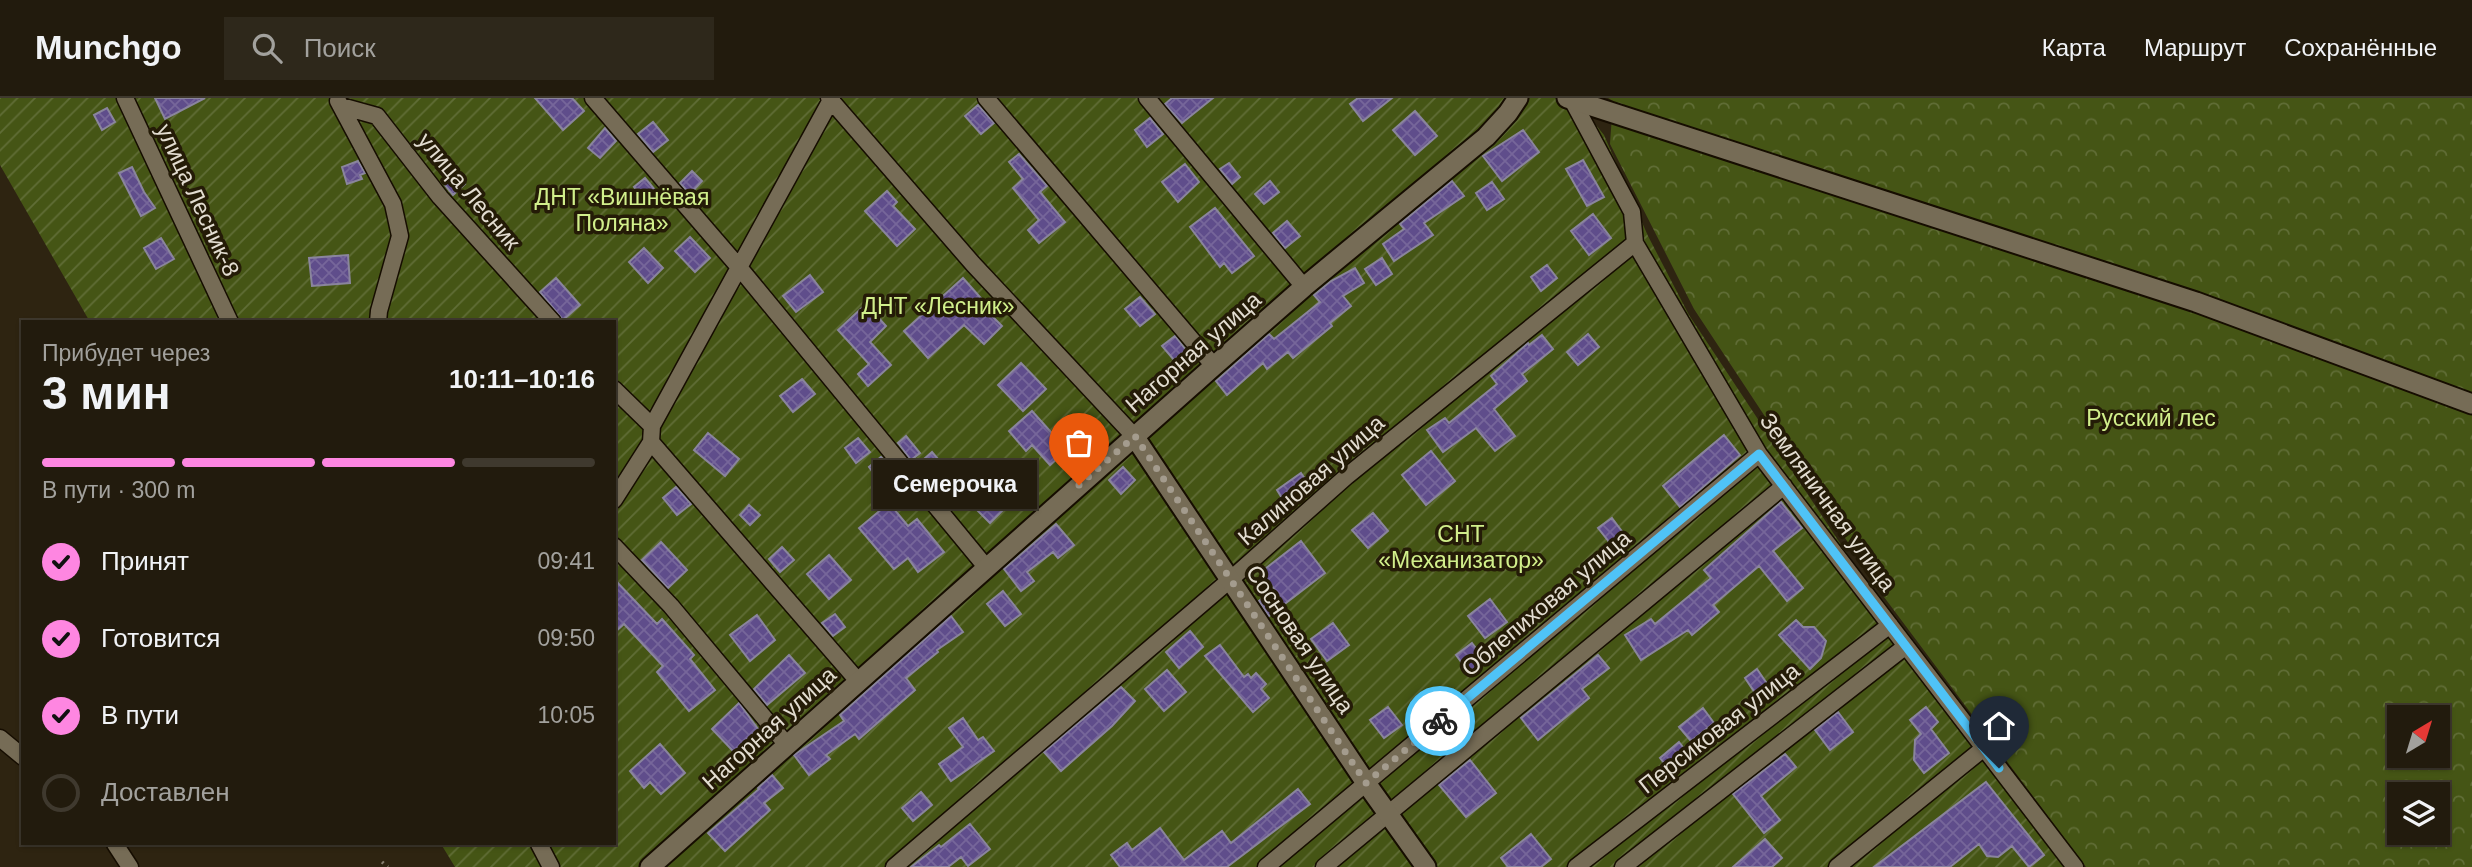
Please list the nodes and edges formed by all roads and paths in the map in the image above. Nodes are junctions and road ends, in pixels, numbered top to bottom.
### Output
1 (125, 98) edge
2 (593, 98) edge
3 (986, 98) edge
4 (1147, 98) edge
5 (1518, 98) edge
6 (831, 99) edge
7 (1569, 99) edge
8 (339, 102) edge
9 (1635, 243) junction
10 (738, 266) junction
11 (1304, 287) junction
12 (229, 320) edge
13 (378, 320) edge
14 (551, 320) edge
15 (1214, 366) junction
16 (616, 391) edge
17 (2472, 404) edge
18 (652, 434) junction
19 (1135, 436) junction
20 (1759, 454) junction
21 (1784, 486) junction
22 (616, 497) edge
23 (616, 548) edge
24 (986, 566) junction
25 (1231, 579) junction
26 (1890, 625) junction
27 (1906, 646) junction
28 (858, 681) junction
29 (0, 738) edge
30 (787, 745) junction
31 (1984, 748) junction
32 (21, 755) edge
33 (1366, 783) junction
34 (1388, 814) junction
35 (116, 845) edge
36 (540, 845) edge
37 (382, 862) dead end
38 (130, 867) edge
39 (388, 867) edge
40 (551, 867) edge
41 (650, 867) edge
42 (894, 867) edge
43 (1266, 867) edge
44 (1324, 867) edge
45 (1426, 867) edge
46 (1576, 867) edge
47 (1623, 867) edge
48 (1837, 867) edge
49 (2075, 867) edge

1 - 12 street, улица Лесник-8
2 - 10 street
3 - 15 street
4 - 11 street
5 - 11 street, Нагорная улица
6 - 10 street
6 - 19 street
7 - 9 street, Земляничная улица
7 - 17 street
8 - 13 street, улица Лесник
8 - 14 street, улица Лесник
9 - 20 street, Земляничная улица
9 - 25 street, Калиновая улица
10 - 18 street
10 - 24 street
11 - 15 street, Нагорная улица
15 - 19 street, Нагорная улица
16 - 18 street
18 - 22 street
18 - 28 street
19 - 24 street, Нагорная улица
19 - 25 street, Сосновая улица
20 - 21 street, Земляничная улица
20 - 33 street, Облепиховая улица
21 - 26 street, Земляничная улица
21 - 34 street
23 - 30 street
24 - 28 street, Нагорная улица
25 - 33 street, Сосновая улица
25 - 42 street, Калиновая улица
26 - 27 street, Земляничная улица
26 - 46 street, Персиковая улица
27 - 31 street, Земляничная улица
27 - 47 street
28 - 30 street, Нагорная улица
29 - 32 street
30 - 41 street, Нагорная улица
31 - 48 street
31 - 49 street, Земляничная улица
33 - 34 street, Сосновая улица
33 - 43 street, Облепиховая улица
34 - 44 street
34 - 45 street, Сосновая улица
35 - 38 street
36 - 40 street
37 - 39 path

